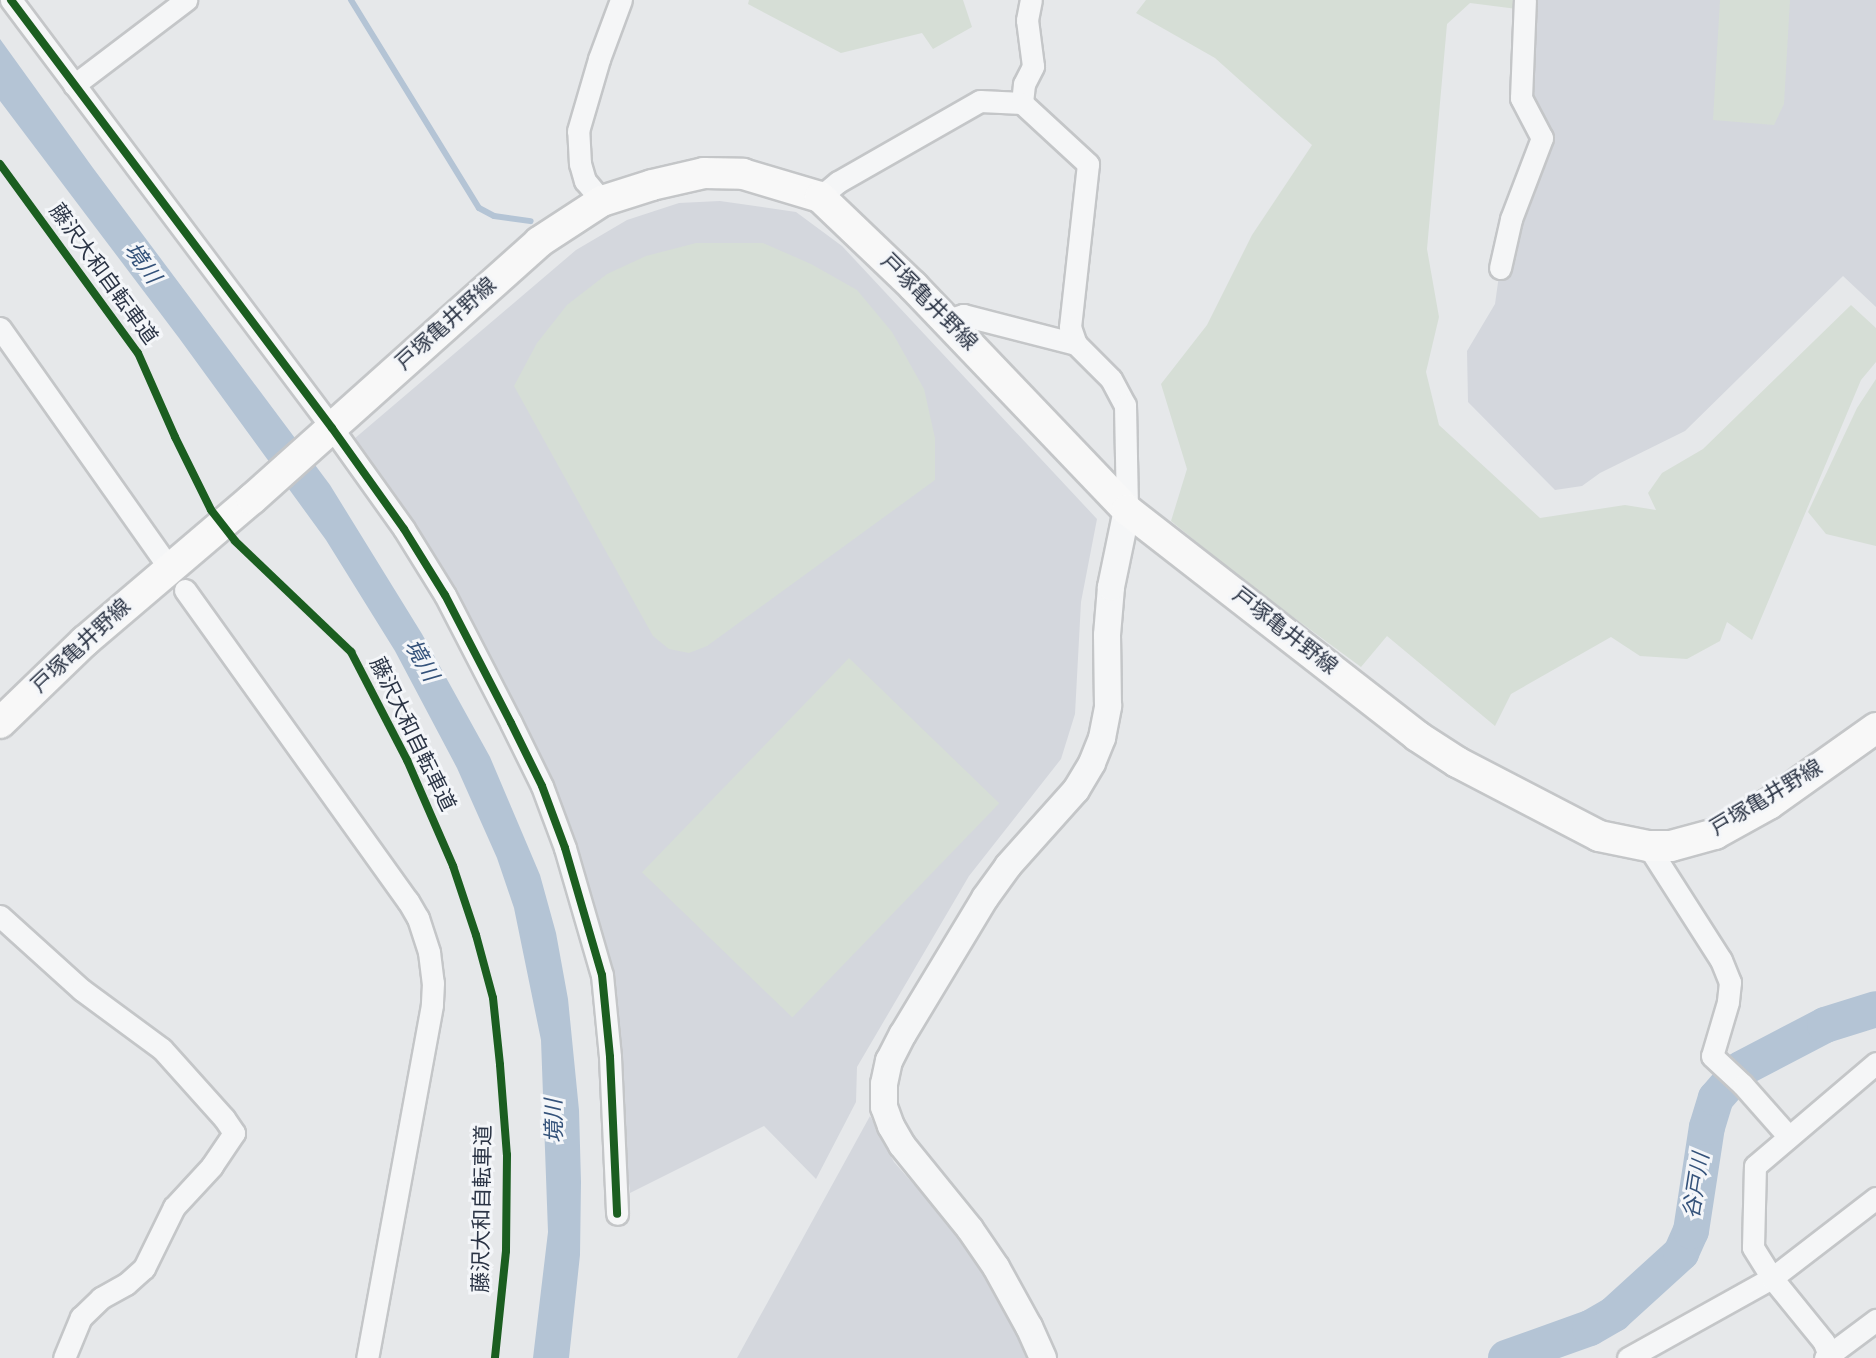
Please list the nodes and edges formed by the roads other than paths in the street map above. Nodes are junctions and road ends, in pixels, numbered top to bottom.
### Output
1 (11, 0) edge
2 (186, 0) edge
3 (621, 0) edge
4 (1031, 0) edge
5 (1525, 0) edge
6 (74, 85) junction
7 (1022, 103) junction
8 (820, 197) junction
9 (602, 201) junction
10 (1500, 268) dead end
11 (947, 320) junction
12 (0, 328) edge
13 (1076, 344) junction
14 (329, 431) junction
15 (1127, 510) junction
16 (161, 556) dead end
17 (184, 590) dead end
18 (0, 723) edge
19 (1876, 728) edge
20 (1648, 846) junction
21 (0, 916) edge
22 (1876, 1064) edge
23 (1789, 1137) junction
24 (1876, 1198) edge
25 (617, 1214) dead end
26 (1772, 1278) junction
27 (1876, 1320) edge
28 (1829, 1357) edge
29 (64, 1358) edge
30 (367, 1358) edge
31 (1043, 1358) edge
32 (1628, 1358) edge

1 - 6 street
2 - 6 street
3 - 9 street
4 - 7 street
5 - 10 street
6 - 14 street
7 - 8 street
7 - 13 street
8 - 9 main road, 戸塚亀井野線
8 - 11 main road, 戸塚亀井野線
9 - 14 main road, 戸塚亀井野線
11 - 13 street
11 - 15 main road, 戸塚亀井野線
12 - 16 street
13 - 15 street
14 - 18 main road, 戸塚亀井野線
14 - 25 street
15 - 20 main road, 戸塚亀井野線
15 - 31 street
17 - 30 street
19 - 20 main road, 戸塚亀井野線
20 - 23 street
21 - 29 street
22 - 23 street
23 - 26 street
24 - 26 street
26 - 28 street
26 - 32 street
27 - 28 street

